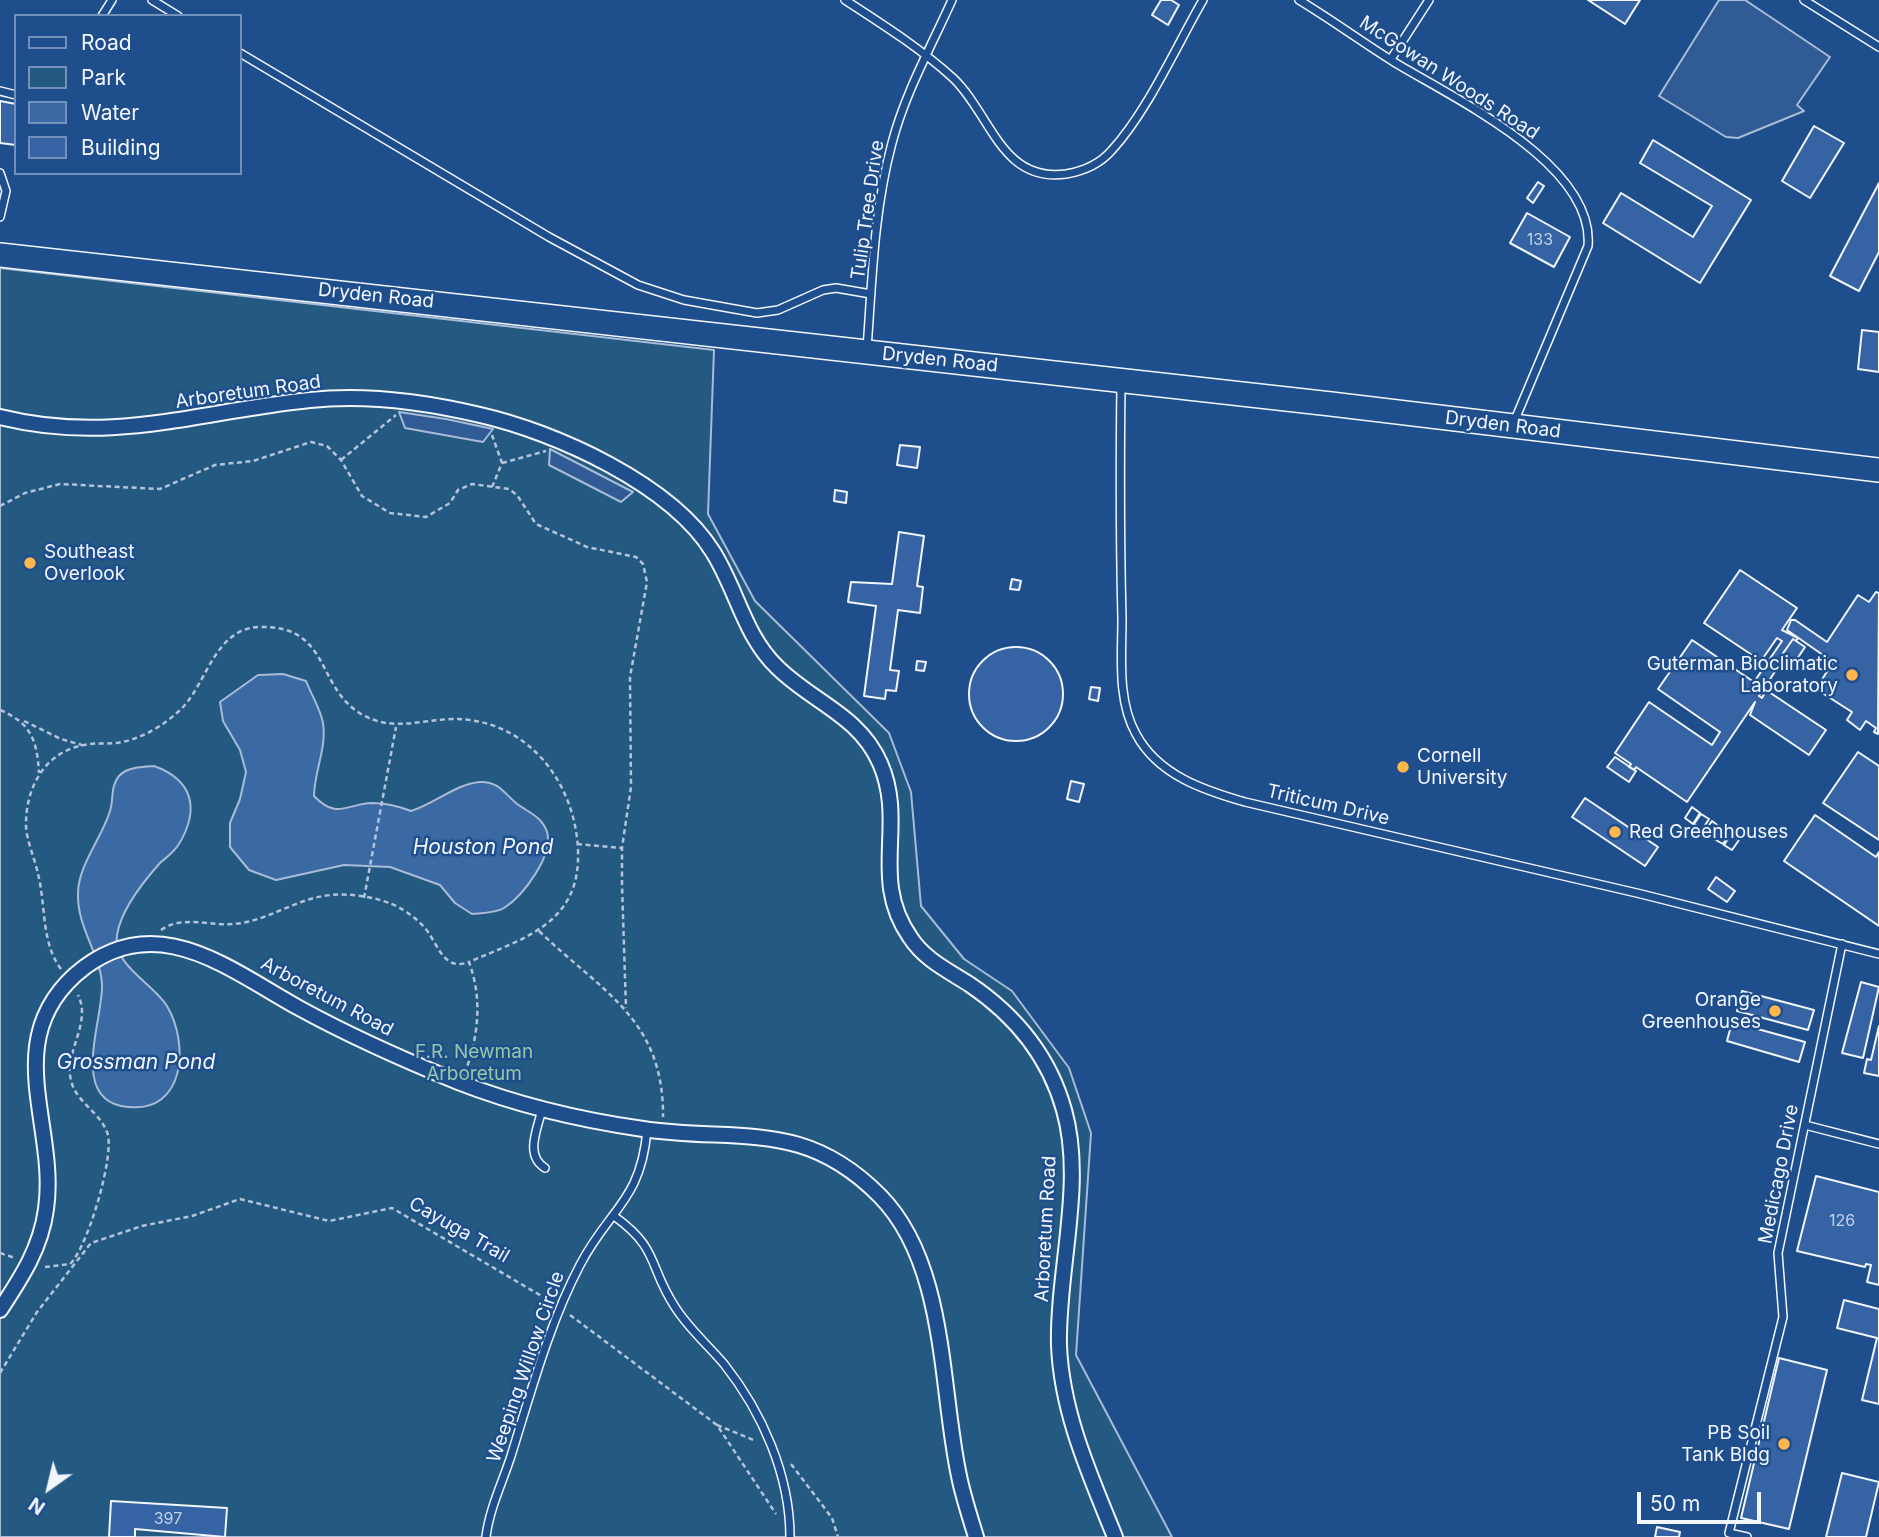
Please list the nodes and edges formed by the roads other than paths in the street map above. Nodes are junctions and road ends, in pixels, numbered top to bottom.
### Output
1 (152, 0) edge
2 (845, 0) edge
3 (952, 0) edge
4 (1203, 0) edge
5 (1299, 0) edge
6 (1429, 0) edge
7 (1804, 0) edge
8 (175, 14) edge
9 (1879, 47) edge
10 (242, 54) edge
11 (926, 57) junction
12 (1391, 59) junction
13 (0, 173) edge
14 (0, 217) edge
15 (0, 255) edge
16 (872, 294) junction
17 (867, 352) junction
18 (1121, 381) junction
19 (0, 417) edge
20 (1513, 426) junction
21 (1879, 470) edge
22 (1842, 944) junction
23 (1879, 954) edge
24 (542, 1109) junction
25 (1805, 1125) junction
26 (647, 1130) junction
27 (1879, 1144) edge
28 (545, 1168) dead end
29 (614, 1216) junction
30 (0, 1310) edge
31 (790, 1536) edge
32 (486, 1537) edge
33 (976, 1537) edge
34 (1115, 1537) edge
35 (1747, 1537) edge

1 - 8 lane
2 - 11 lane
3 - 11 lane, Tulip Tree Drive
4 - 11 lane
5 - 12 lane, McGowan Woods Road
6 - 12 lane
7 - 9 lane
10 - 16 lane
11 - 16 lane, Tulip Tree Drive
12 - 20 lane, McGowan Woods Road
13 - 14 lane
15 - 17 main road, Dryden Road
16 - 17 lane, Tulip Tree Drive
17 - 18 main road, Dryden Road
18 - 20 main road, Dryden Road
18 - 22 lane, Triticum Drive
19 - 34 street, Arboretum Road
20 - 21 main road, Dryden Road
22 - 23 lane, Triticum Drive
22 - 25 lane, Medicago Drive
24 - 26 street, Arboretum Road
24 - 28 lane
24 - 30 street, Arboretum Road
25 - 27 lane
25 - 35 lane, Medicago Drive
26 - 29 lane, Weeping Willow Circle
26 - 33 street, Arboretum Road
29 - 31 lane
29 - 32 lane, Weeping Willow Circle

